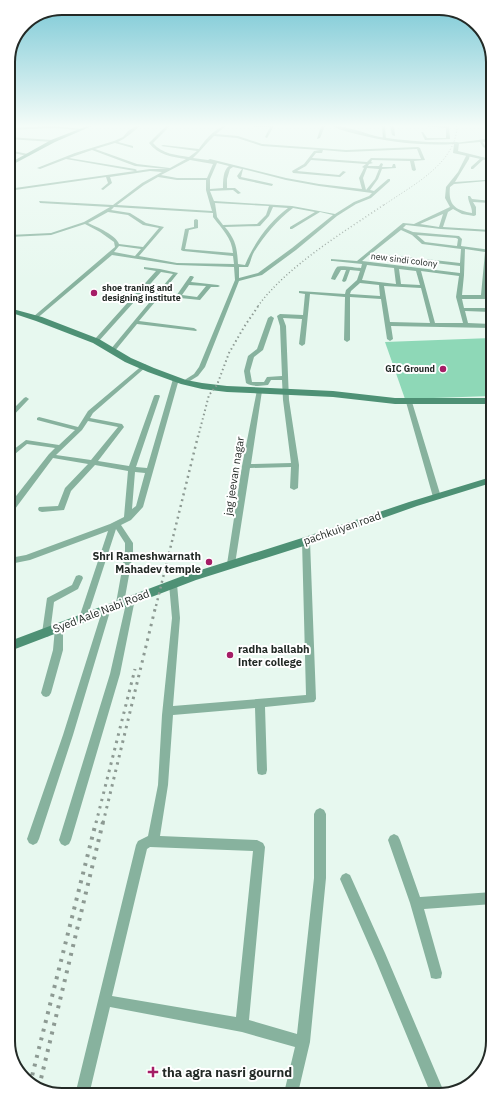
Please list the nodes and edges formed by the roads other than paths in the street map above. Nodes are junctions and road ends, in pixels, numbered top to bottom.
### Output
1 (97, 177) edge
2 (108, 177) edge
3 (154, 177) edge
4 (168, 177) edge
5 (226, 177) edge
6 (240, 177) edge
7 (269, 177) edge
8 (280, 177) edge
9 (309, 177) edge
10 (360, 177) edge
11 (377, 177) edge
12 (455, 177) edge
13 (208, 179) joint
14 (286, 179) joint
15 (278, 180) dead end
16 (389, 180) dead end
17 (485, 180) dead end
18 (306, 183) junction
19 (454, 183) junction
20 (272, 185) dead end
21 (15, 189) edge
22 (103, 189) dead end
23 (225, 189) junction
24 (208, 190) junction
25 (365, 191) junction
26 (239, 192) dead end
27 (374, 193) junction
28 (486, 201) edge
29 (40, 202) dead end
30 (212, 202) junction
31 (272, 205) junction
32 (114, 206) junction
33 (292, 207) junction
34 (449, 209) junction
35 (107, 211) junction
36 (319, 211) junction
37 (215, 212) junction
38 (336, 215) junction
39 (196, 220) dead end
40 (85, 222) junction
41 (416, 225) junction
42 (223, 226) junction
43 (292, 228) dead end
44 (400, 228) junction
45 (441, 228) junction
46 (486, 231) edge
47 (413, 233) junction
48 (15, 236) edge
49 (118, 245) junction
50 (144, 248) junction
51 (461, 248) junction
52 (486, 251) edge
53 (112, 252) junction
54 (369, 254) junction
55 (235, 255) junction
56 (137, 256) junction
57 (334, 260) dead end
58 (358, 262) junction
59 (365, 263) junction
60 (462, 265) junction
61 (236, 266) junction
62 (396, 267) junction
63 (146, 268) dead end
64 (349, 268) junction
65 (160, 270) junction
66 (363, 270) junction
67 (418, 270) junction
68 (486, 274) edge
69 (462, 276) junction
70 (192, 277) dead end
71 (333, 279) dead end
72 (237, 280) junction
73 (344, 281) dead end
74 (359, 281) junction
75 (188, 283) junction
76 (381, 284) junction
77 (210, 285) junction
78 (399, 285) junction
79 (218, 286) dead end
80 (423, 287) junction
81 (301, 292) dead end
82 (308, 292) junction
83 (179, 296) junction
84 (347, 296) junction
85 (459, 297) junction
86 (483, 297) joint
87 (384, 298) junction
88 (153, 301) junction
89 (15, 307) edge
90 (462, 309) junction
91 (486, 310) edge
92 (15, 311) edge
93 (39, 316) junction
94 (304, 317) junction
95 (271, 318) dead end
96 (135, 322) junction
97 (388, 324) junction
98 (433, 324) junction
99 (466, 325) junction
100 (486, 326) edge
101 (194, 330) dead end
102 (390, 339) dead end
103 (98, 340) junction
104 (348, 340) dead end
105 (302, 344) dead end
106 (114, 348) junction
107 (144, 366) junction
108 (160, 372) junction
109 (285, 378) junction
110 (176, 379) junction
111 (185, 382) junction
112 (259, 391) junction
113 (286, 392) junction
114 (157, 396) dead end
115 (26, 399) dead end
116 (486, 402) edge
117 (479, 403) junction
118 (410, 404) junction
119 (486, 404) edge
120 (15, 410) edge
121 (39, 419) dead end
122 (86, 419) junction
123 (80, 429) junction
124 (61, 447) junction
125 (15, 452) edge
126 (52, 456) junction
127 (93, 463) junction
128 (295, 465) junction
129 (246, 466) junction
130 (132, 469) junction
131 (149, 471) junction
132 (486, 482) edge
133 (294, 488) dead end
134 (437, 497) junction
135 (15, 503) edge
136 (42, 509) dead end
137 (128, 518) junction
138 (115, 525) junction
139 (306, 541) junction
140 (15, 560) edge
141 (231, 564) junction
142 (192, 577) joint
143 (79, 578) dead end
144 (173, 584) junction
145 (131, 599) junction
146 (120, 603) junction
147 (107, 608) junction
148 (83, 618) junction
149 (59, 628) junction
150 (46, 633) junction
151 (15, 644) edge
152 (46, 693) dead end
153 (260, 703) junction
154 (167, 716) junction
155 (262, 770) dead end
156 (320, 814) dead end
157 (33, 839) dead end
158 (65, 840) dead end
159 (394, 840) dead end
160 (153, 841) junction
161 (346, 879) dead end
162 (486, 898) edge
163 (416, 903) junction
164 (436, 973) dead end
165 (114, 1002) dead end
166 (242, 1025) junction
167 (303, 1042) junction
168 (84, 1088) edge
169 (291, 1088) edge
170 (435, 1088) edge

1 - 21 street
2 - 22 street
3 - 32 street
4 - 13 street
5 - 23 street
6 - 20 street
7 - 15 street
8 - 14 street
9 - 18 street
10 - 25 street
11 - 25 street
12 - 19 street
13 - 24 street
14 - 18 street
16 - 27 street
17 - 19 street
18 - 25 street
19 - 34 street
23 - 24 street
23 - 26 street
24 - 30 street
25 - 27 street
27 - 38 street
28 - 34 street
29 - 32 street
30 - 31 street
30 - 37 street
31 - 33 street
31 - 42 street
32 - 35 street
32 - 37 street
33 - 36 street
33 - 61 street
34 - 41 street
34 - 45 street
35 - 40 street
35 - 50 street
36 - 38 street
36 - 43 street
37 - 42 street
38 - 72 street
39 - 55 street
40 - 48 street
40 - 49 street
41 - 44 street
41 - 45 street
42 - 55 street
44 - 47 street
44 - 54 street
45 - 46 street
47 - 51 street
47 - 51 street
49 - 50 street
49 - 53 street
50 - 56 street
51 - 52 street
51 - 60 street
53 - 56 street
53 - 93 street
54 - 58 street
54 - 60 street
55 - 61 street
56 - 61 street
57 - 58 street
58 - 59 street
59 - 62 street, new sindi colony
59 - 66 street, new sindi colony
60 - 69 street
61 - 72 street
62 - 67 street, new sindi colony
62 - 78 street
63 - 65 street
64 - 66 street, new sindi colony
64 - 71 street
64 - 73 street
65 - 88 street
65 - 103 street
66 - 74 street
67 - 69 street, new sindi colony
67 - 80 street
68 - 86 street
69 - 85 street
70 - 75 street
72 - 111 street
74 - 76 street
74 - 84 street
75 - 77 street
75 - 83 street
76 - 78 street
76 - 87 street
77 - 79 street
77 - 83 street
78 - 80 street
80 - 98 street
81 - 82 street
82 - 84 street
82 - 94 street
83 - 88 street
84 - 87 street
84 - 104 street
85 - 86 street
85 - 90 street
87 - 97 street
88 - 96 street
89 - 93 main road
90 - 91 street
90 - 99 street
92 - 93 main road
93 - 103 main road
94 - 105 street
94 - 109 street
95 - 109 street
96 - 101 street
96 - 106 street
97 - 98 street
97 - 102 street
98 - 99 street
99 - 100 street
103 - 106 main road
106 - 107 main road
106 - 108 main road
107 - 108 main road
107 - 122 street
108 - 110 main road
109 - 113 street
110 - 111 main road
110 - 131 street
111 - 112 main road
112 - 113 main road
112 - 129 street, jag jeevan nagar
113 - 118 main road
113 - 128 street
114 - 130 street
115 - 120 street
116 - 117 main road
117 - 118 main road
117 - 119 main road
118 - 134 street
121 - 123 street
122 - 123 street
122 - 127 street
123 - 124 street
124 - 125 street
124 - 126 street
126 - 127 street
126 - 135 street
127 - 130 street
127 - 136 street
128 - 129 street
128 - 133 street
129 - 141 street, jag jeevan nagar
130 - 131 street
130 - 137 street
131 - 137 street
132 - 134 main road, pachkuiyan road
134 - 139 main road, pachkuiyan road
137 - 138 street
138 - 140 street
138 - 146 street
138 - 148 street
139 - 141 main road, pachkuiyan road
139 - 153 street
141 - 142 main road, pachkuiyan road
142 - 144 main road, Syed Aale Nabi Road
143 - 150 street
144 - 145 main road, Syed Aale Nabi Road
144 - 154 street
145 - 146 main road, Syed Aale Nabi Road
145 - 158 street
146 - 147 main road, Syed Aale Nabi Road
147 - 148 main road, Syed Aale Nabi Road
147 - 157 street
148 - 149 main road, Syed Aale Nabi Road
149 - 150 main road, Syed Aale Nabi Road
149 - 152 street
150 - 151 main road, Syed Aale Nabi Road
153 - 154 street
153 - 155 street
154 - 160 street
156 - 167 street
159 - 163 street
160 - 166 street
160 - 168 street
161 - 170 street
162 - 163 street
163 - 164 street
165 - 166 street
166 - 167 street
167 - 169 street

